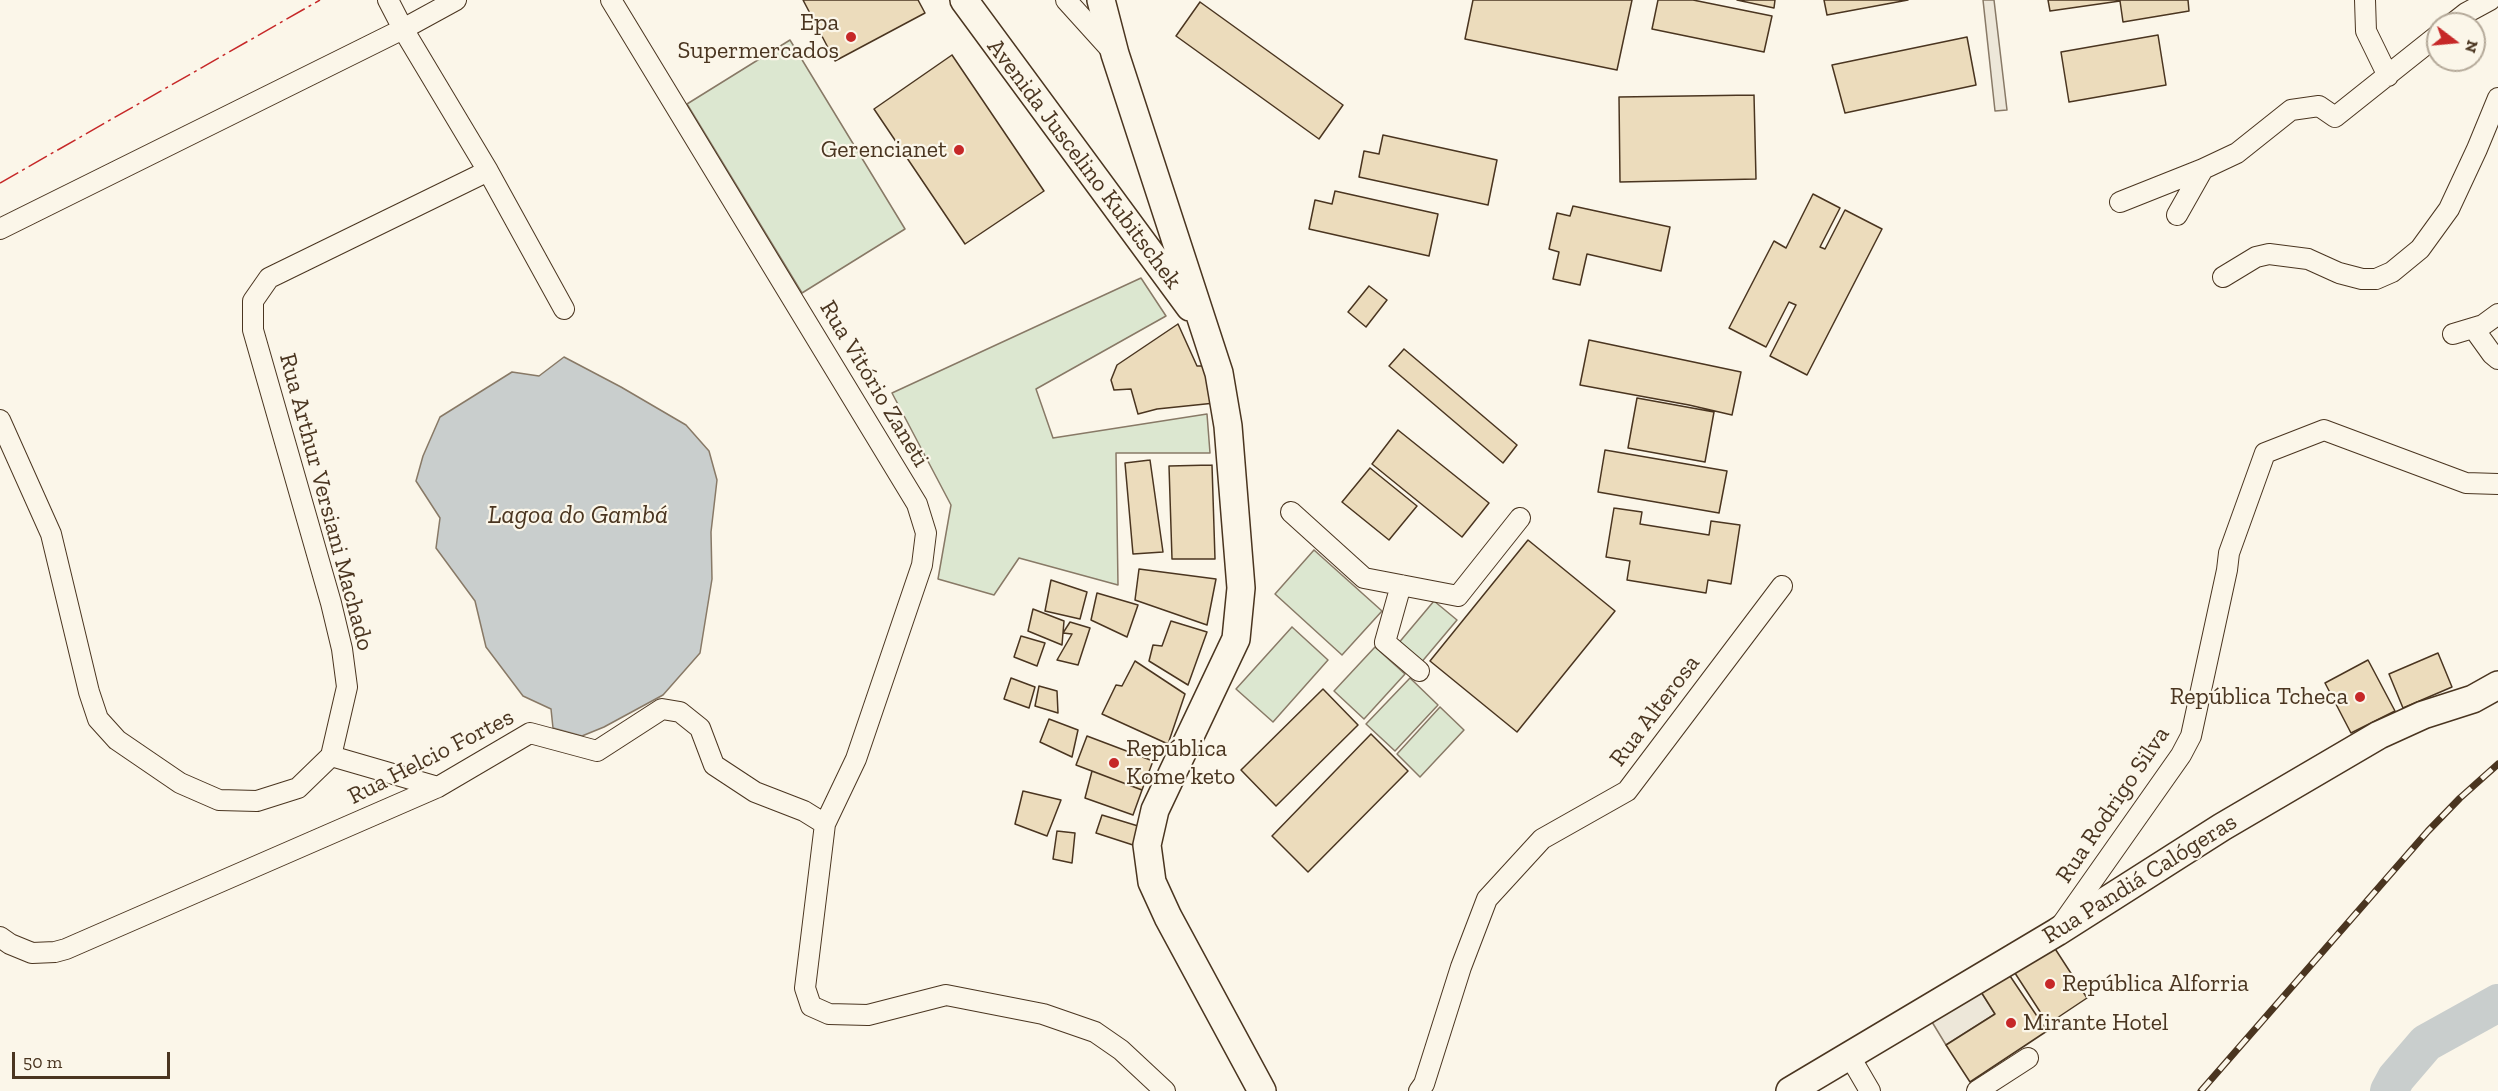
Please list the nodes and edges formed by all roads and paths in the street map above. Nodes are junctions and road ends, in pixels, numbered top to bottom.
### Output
1 (388, 0) edge
2 (456, 0) edge
3 (611, 0) edge
4 (964, 0) edge
5 (1066, 0) edge
6 (1101, 0) edge
7 (2365, 0) edge
8 (2490, 0) edge
9 (2468, 12) edge
10 (403, 29) junction
11 (2426, 45) edge
12 (1115, 54) junction
13 (2388, 76) junction
14 (2498, 98) edge
15 (2203, 169) junction
16 (488, 171) junction
17 (2120, 202) dead end
18 (2177, 215) dead end
19 (0, 229) edge
20 (2223, 278) dead end
21 (564, 309) dead end
22 (2498, 314) edge
23 (1205, 328) junction
24 (2474, 329) junction
25 (2453, 334) dead end
26 (2498, 359) edge
27 (0, 420) edge
28 (2498, 484) edge
29 (1291, 512) dead end
30 (1520, 518) dead end
31 (1401, 585) junction
32 (1782, 586) dead end
33 (1419, 671) dead end
34 (2498, 685) edge
35 (331, 756) junction
36 (438, 787) junction
37 (825, 824) junction
38 (2057, 932) junction
39 (0, 937) edge
40 (1849, 1055) junction
41 (2028, 1058) dead end
42 (1165, 1091) edge
43 (1262, 1091) edge
44 (1419, 1091) edge
45 (1790, 1091) edge
46 (1869, 1091) edge
47 (1977, 1091) edge

1 - 10 street
2 - 10 street
3 - 37 street, Rua Vitório Zaneti
4 - 23 street, Avenida Juscelino Kubitschek
5 - 12 street
6 - 12 street
7 - 13 street
8 - 9 street
10 - 16 street
10 - 19 street
11 - 13 street
12 - 23 street
13 - 15 street
14 - 20 street
15 - 17 street
15 - 18 street
16 - 21 street
16 - 35 street, Rua Arthur Versiani Machado
22 - 24 street
23 - 43 street
24 - 25 street
24 - 26 street
27 - 35 street
28 - 38 street, Rua Rodrigo Silva
29 - 31 street
30 - 31 street
31 - 33 street
32 - 44 street, Rua Alterosa
34 - 38 street, Rua Pandiá Calógeras
35 - 36 street
36 - 37 street, Rua Helcio Fortes
36 - 39 street, Rua Helcio Fortes
37 - 42 street
38 - 40 street, Rua Pandiá Calógeras
40 - 45 street, Rua Pandiá Calógeras
40 - 46 street
41 - 47 street

